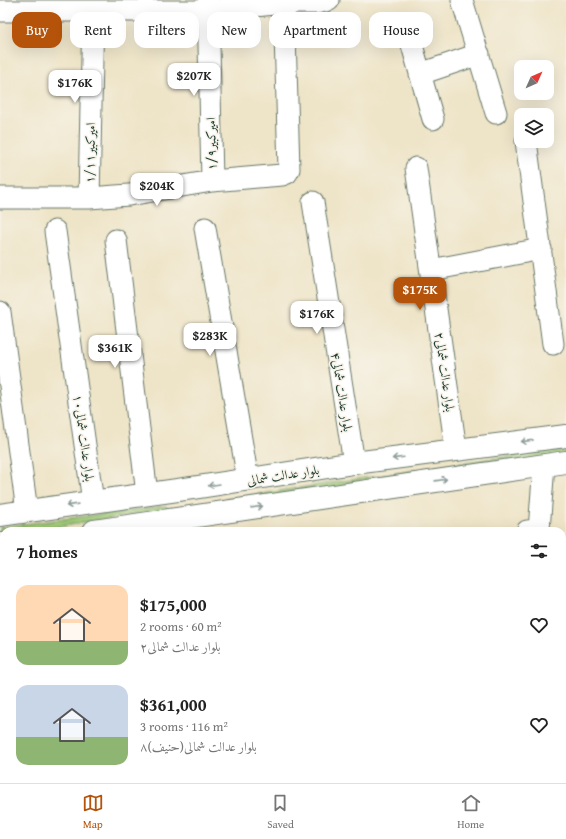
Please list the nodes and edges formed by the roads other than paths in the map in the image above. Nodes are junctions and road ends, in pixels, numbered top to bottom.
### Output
1 (329, 0) edge
2 (462, 0) edge
3 (284, 1) edge
4 (52, 5) edge
5 (115, 6) edge
6 (208, 6) edge
7 (0, 11) edge
8 (93, 12) joint
9 (92, 48) edge
10 (413, 48) edge
11 (479, 54) junction
12 (420, 74) junction
13 (496, 113) dead end
14 (433, 119) dead end
15 (527, 148) edge
16 (416, 168) dead end
17 (212, 181) junction
18 (0, 198) edge
19 (89, 198) junction
20 (313, 202) dead end
21 (205, 228) dead end
22 (55, 231) dead end
23 (116, 240) dead end
24 (540, 250) junction
25 (431, 270) junction
26 (0, 312) edge
27 (553, 344) dead end
28 (566, 436) edge
29 (456, 450) junction
30 (566, 462) edge
31 (354, 464) junction
32 (544, 465) junction
33 (248, 480) junction
34 (192, 488) junction
35 (147, 494) junction
36 (93, 502) junction
37 (27, 511) junction
38 (0, 515) edge
39 (197, 515) junction
40 (120, 527) edge
41 (539, 527) edge

1 - 3 street
2 - 11 street
3 - 6 street
3 - 17 street
4 - 7 street
4 - 8 street
5 - 6 street
5 - 8 street
6 - 17 street, امیرکبیر۱/۹
9 - 19 street, امیرکبیر۱/۱۱
10 - 12 street
11 - 12 street
11 - 13 street
12 - 14 street
15 - 24 street
16 - 25 street, بلوار عدالت شمالی۲
17 - 19 street
18 - 19 street
20 - 31 street, بلوار عدالت شمالی۴
21 - 33 street
22 - 36 street, بلوار عدالت شمالی۱۰
23 - 35 street
24 - 25 street
24 - 27 street
25 - 29 street, بلوار عدالت شمالی۲
26 - 37 street
28 -> 29 main road, بلوار عدالت شمالی
29 -> 31 main road, بلوار عدالت شمالی
30 - 32 main road, بلوار عدالت شمالی
31 - 33 main road, بلوار عدالت شمالی
39 -> 32 main road, بلوار عدالت شمالی
32 - 41 street
33 -> 34 main road, بلوار عدالت شمالی
34 - 35 main road, بلوار عدالت شمالی
34 - 39 main road
35 - 36 main road, بلوار عدالت شمالی
36 -> 37 main road, بلوار عدالت شمالی
37 - 38 main road, بلوار عدالت شمالی
39 - 40 main road, بلوار عدالت شمالی

